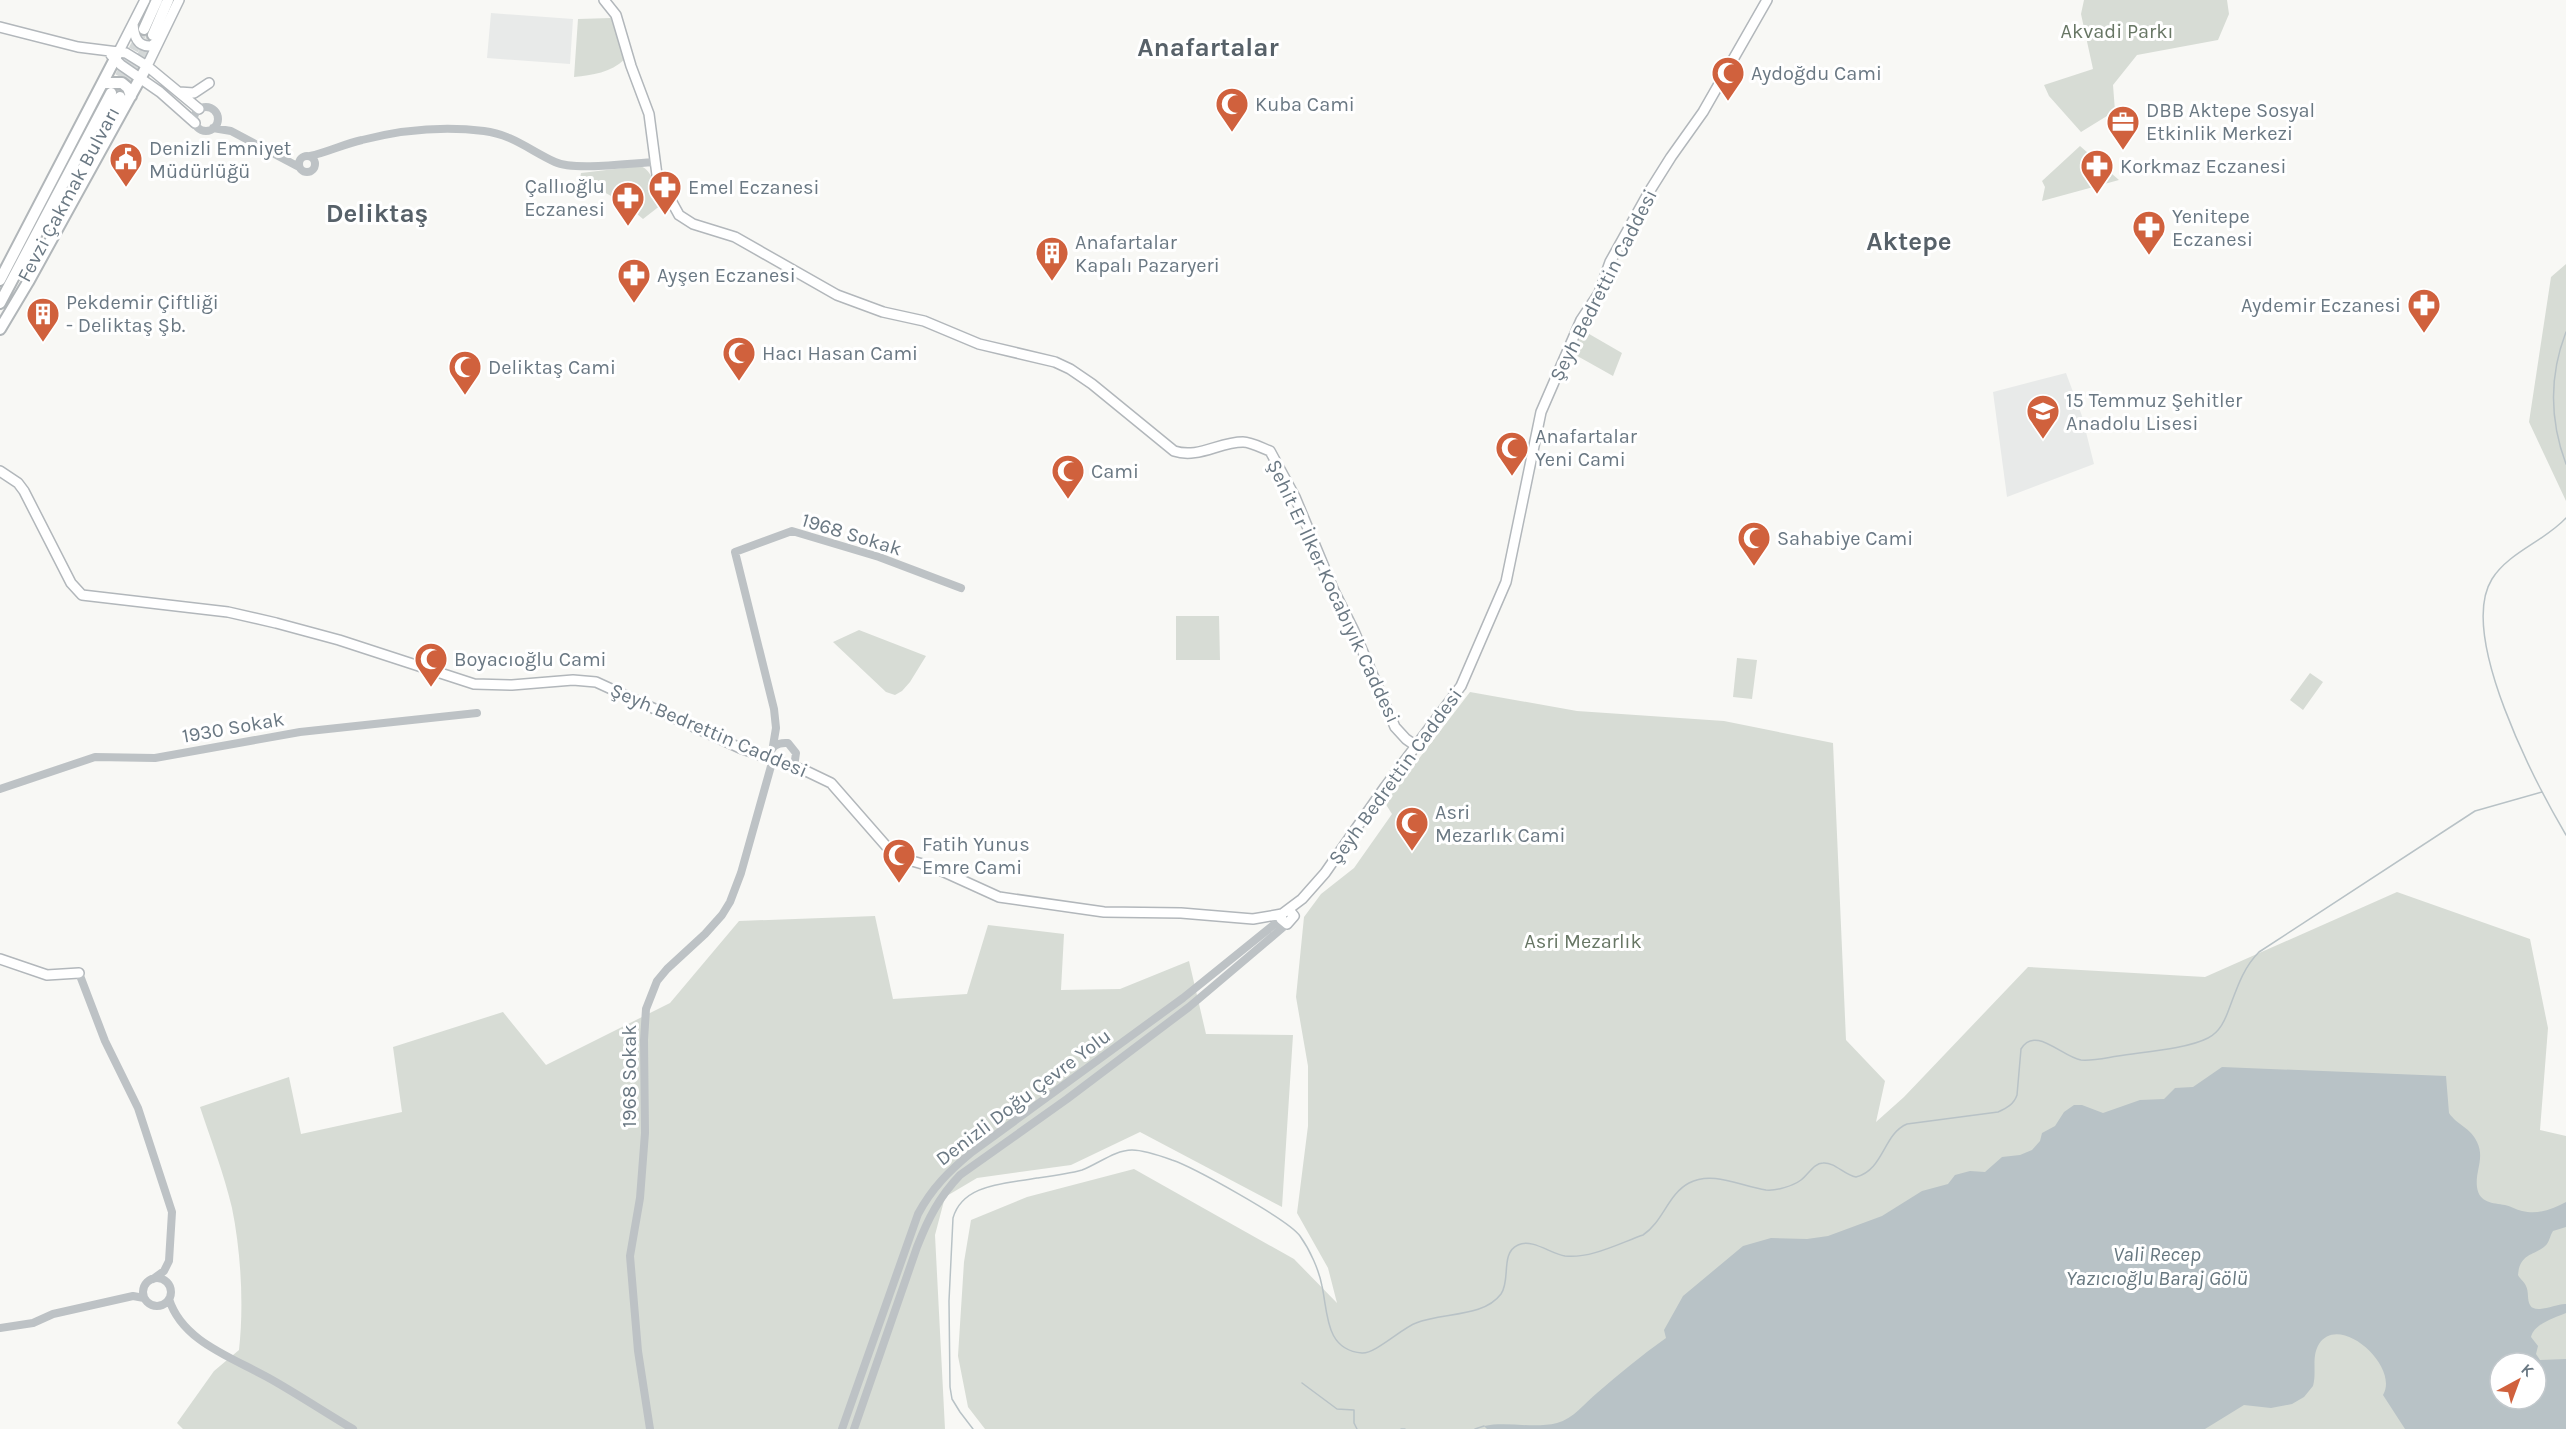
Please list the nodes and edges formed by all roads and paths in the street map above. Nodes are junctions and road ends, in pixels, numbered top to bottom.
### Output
1 (145, 0) edge
2 (157, 0) edge
3 (168, 0) edge
4 (179, 0) edge
5 (604, 0) edge
6 (1767, 0) edge
7 (133, 22) junction
8 (0, 27) edge
9 (153, 34) junction
10 (114, 55) junction
11 (147, 66) junction
12 (141, 77) junction
13 (103, 83) junction
14 (209, 83) dead end
15 (177, 92) junction
16 (121, 95) junction
17 (199, 109) junction
18 (216, 114) junction
19 (195, 123) junction
20 (213, 128) junction
21 (228, 130) junction
22 (204, 140) dead end
23 (331, 149) junction
24 (273, 152) junction
25 (307, 156) junction
26 (655, 162) junction
27 (299, 167) junction
28 (315, 167) junction
29 (0, 280) edge
30 (0, 303) edge
31 (0, 323) edge
32 (0, 329) edge
33 (0, 471) edge
34 (961, 588) dead end
35 (477, 713) dead end
36 (776, 728) junction
37 (788, 744) junction
38 (773, 746) junction
39 (1416, 746) junction
40 (770, 758) junction
41 (794, 767) junction
42 (0, 789) edge
43 (1302, 899) junction
44 (1282, 916) junction
45 (0, 959) edge
46 (79, 973) joint
47 (164, 1271) junction
48 (153, 1279) junction
49 (166, 1282) junction
50 (144, 1286) junction
51 (134, 1296) junction
52 (144, 1298) junction
53 (166, 1302) junction
54 (0, 1328) edge
55 (353, 1429) edge
56 (650, 1429) edge
57 (842, 1429) edge
58 (854, 1429) edge

1 - 7 main road
2 - 9 main road
3 - 9 main road
4 - 9 main road
5 - 26 main road, Şehit Er İlker Kocabıyık Caddesi
6 - 39 main road, Şeyh Bedrettin Caddesi
7 - 9 main road
7 - 10 main road
8 - 10 main road
9 - 11 main road
10 - 11 main road
10 - 12 main road
10 - 13 main road
11 - 12 main road
11 - 15 main road
12 - 16 main road
12 - 19 main road
13 - 16 main road
13 - 29 main road
14 - 15 main road
15 - 17 main road
16 - 30 main road, Fevzi Çakmak Bulvarı
16 - 31 main road, Fevzi Çakmak Bulvarı
16 - 32 main road
17 - 18 street
17 - 19 street
18 - 20 street
18 - 21 street
19 - 20 street
20 - 21 street
21 - 22 street
21 - 24 street
23 - 25 street
23 - 26 street
23 - 28 street
24 - 25 street
24 - 27 street
25 - 27 street
25 - 28 street
26 - 39 main road, Şehit Er İlker Kocabıyık Caddesi
27 - 28 street
33 - 40 main road, Şeyh Bedrettin Caddesi
34 - 36 street, 1968 Sokak
35 - 42 street, 1930 Sokak
36 - 37 street
36 - 38 street, 1968 Sokak
37 - 38 street
37 - 41 street
38 - 40 street, 1968 Sokak
39 - 43 main road, Şeyh Bedrettin Caddesi
40 - 41 main road, Şeyh Bedrettin Caddesi
40 - 56 street, 1968 Sokak
41 - 44 main road, Şeyh Bedrettin Caddesi
43 - 44 main road, Şeyh Bedrettin Caddesi
43 - 44 main road
44 - 57 street, Denizli Doğu Çevre Yolu
44 - 58 street, Denizli Doğu Çevre Yolu
45 - 46 main road
46 - 47 street
47 - 48 street
47 - 49 street
48 - 49 street
48 - 50 street
49 - 53 street
50 - 51 street
50 - 52 street
51 - 52 street
51 - 54 street
52 - 53 street
53 - 55 street

